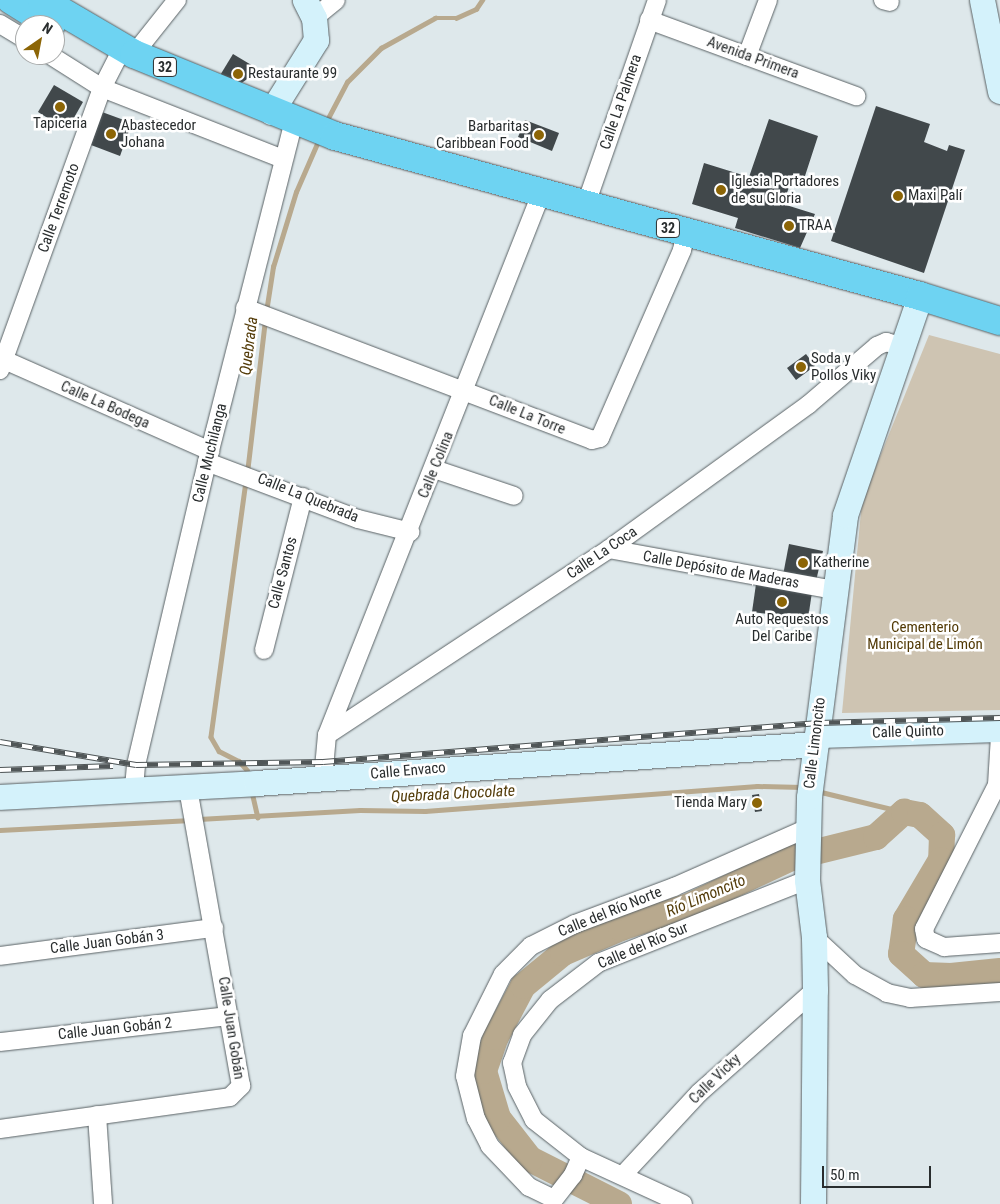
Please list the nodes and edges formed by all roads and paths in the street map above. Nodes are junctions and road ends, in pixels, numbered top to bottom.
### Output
1 (11, 0) edge
2 (42, 0) edge
3 (178, 0) edge
4 (336, 0) edge
5 (657, 0) edge
6 (768, 0) edge
7 (982, 0) edge
8 (310, 9) edge
9 (35, 15) edge
10 (649, 20) junction
11 (0, 24) edge
12 (15, 33) edge
13 (65, 33) edge
14 (747, 56) junction
15 (65, 57) edge
16 (118, 64) junction
17 (1000, 91) edge
18 (856, 96) dead end
19 (292, 133) junction
20 (539, 201) junction
21 (586, 204) junction
22 (684, 242) junction
23 (917, 305) junction
24 (250, 310) junction
25 (1000, 321) edge
26 (1000, 340) edge
27 (903, 347) junction
28 (1, 362) edge
29 (466, 390) junction
30 (209, 456) junction
31 (434, 470) junction
32 (514, 496) dead end
33 (303, 497) junction
34 (410, 532) junction
35 (609, 549) junction
36 (834, 590) junction
37 (264, 650) dead end
38 (1000, 729) edge
39 (328, 735) junction
40 (1000, 736) edge
41 (816, 739) junction
42 (323, 778) junction
43 (134, 788) junction
44 (0, 797) edge
45 (190, 808) junction
46 (808, 833) junction
47 (806, 874) junction
48 (214, 928) junction
49 (814, 937) junction
50 (1000, 942) edge
51 (0, 956) edge
52 (815, 990) junction
53 (1000, 992) edge
54 (229, 1016) junction
55 (0, 1042) edge
56 (97, 1115) junction
57 (0, 1129) edge
58 (581, 1158) junction
59 (623, 1175) junction
60 (557, 1199) edge
61 (102, 1204) edge
62 (683, 1204) edge
63 (813, 1204) edge

1 - 9 highway
2 - 16 highway, 32
3 - 16 street, Calle Terremoto
4 - 8 street
5 - 10 street, Calle La Palmera
6 - 14 street
7 - 17 street
8 - 19 street
10 - 14 street, Avenida Primera
10 - 21 street, Calle La Palmera
11 - 12 street
13 - 16 highway, 32
14 - 18 street, Avenida Primera
15 - 16 street
16 - 19 highway, 32
16 - 19 street
16 - 28 street, Calle Terremoto
19 - 20 highway, 32
19 - 24 street, Calle Muchilanga
20 - 21 highway, 32
20 - 22 highway, 32
20 - 29 street, Calle Colina
21 - 22 highway, 32
22 - 23 highway, 32
22 - 29 street, Calle La Torre
23 - 25 highway, 32
23 - 26 highway, 32
23 - 27 street, Calle Limoncito
24 - 29 street, Calle La Torre
24 - 30 street, Calle Muchilanga
27 - 35 street, Calle La Coca
27 - 36 street, Calle Limoncito
28 - 30 street, Calle La Bodega
29 - 31 street, Calle Colina
30 - 33 street, Calle La Quebrada
30 - 43 street, Calle Muchilanga
31 - 32 street
31 - 34 street, Calle Colina
33 - 34 street, Calle La Quebrada
33 - 37 street, Calle Santos
34 - 39 street, Calle Colina
35 - 36 street, Calle Depósito de Maderas
35 - 39 street, Calle La Coca
36 - 41 street, Calle Limoncito
38 - 41 street, Calle Quinto
39 - 42 street
40 - 50 street
41 - 42 street, Calle Envaco
41 - 46 street, Calle Limoncito
42 - 45 street, Calle Envaco
43 - 44 street, Calle Envaco
43 - 45 street, Calle Envaco
45 - 48 street, Calle Juan Gobán
46 - 47 street, Calle Limoncito
46 - 60 street, Calle del Río Norte
47 - 49 street, Calle Limoncito
47 - 58 street, Calle del Río Sur
48 - 51 street, Calle Juan Gobán 3
48 - 54 street, Calle Juan Gobán
49 - 52 street, Calle Limoncito
49 - 53 street
52 - 59 street, Calle Vicky
52 - 63 street, Calle Limoncito
54 - 55 street, Calle Juan Gobán 2
54 - 56 street, Calle Juan Gobán
56 - 57 street, Calle Juan Gobán
56 - 61 street
58 - 59 street, Calle del Río Sur
58 - 60 street
59 - 62 street, Calle del Río Sur

